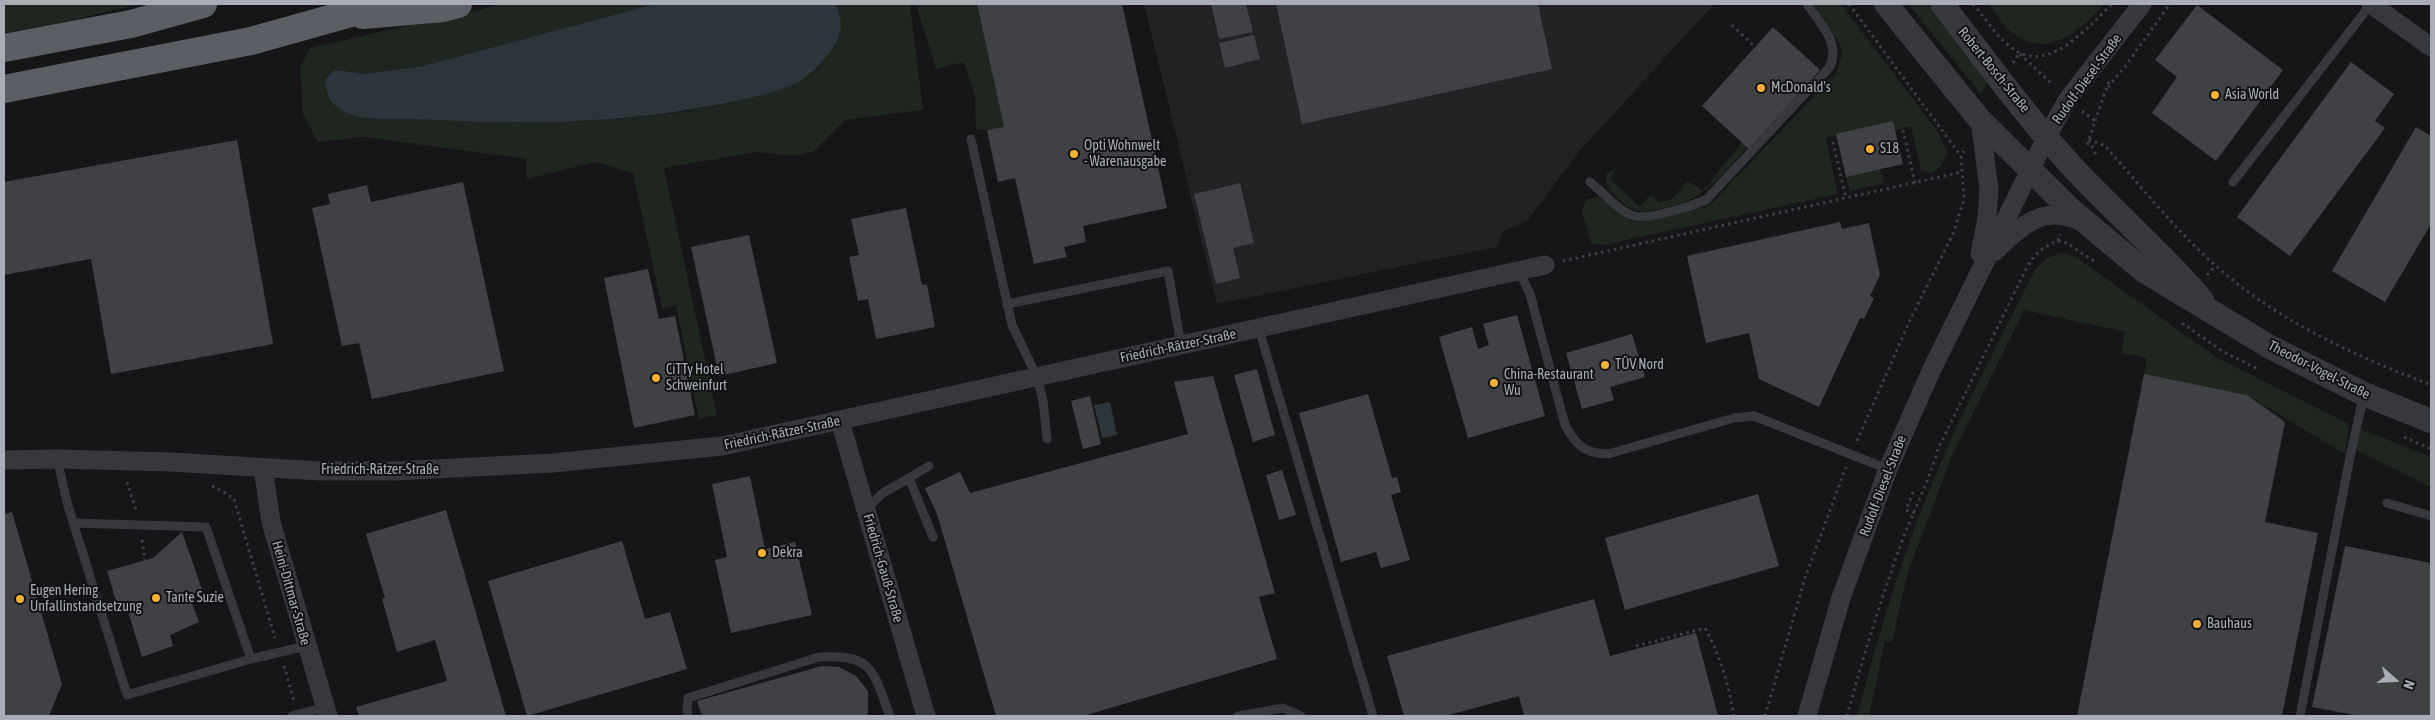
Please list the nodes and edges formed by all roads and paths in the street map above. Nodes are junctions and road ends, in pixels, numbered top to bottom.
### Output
1 (202, 4) edge
2 (383, 4) edge
3 (458, 4) edge
4 (1807, 4) edge
5 (1849, 4) edge
6 (1886, 4) edge
7 (1942, 4) edge
8 (1974, 4) edge
9 (2112, 4) edge
10 (2142, 4) edge
11 (2170, 4) edge
12 (2371, 4) edge
13 (335, 18) junction
14 (1732, 25) dead end
15 (1755, 46) dead end
16 (4, 48) edge
17 (2431, 48) edge
18 (4, 90) edge
19 (1980, 120) junction
20 (2096, 121) dead end
21 (1903, 130) dead end
22 (2047, 136) junction
23 (971, 139) dead end
24 (2089, 139) dead end
25 (1833, 142) dead end
26 (1961, 156) dead end
27 (2028, 169) junction
28 (1962, 172) dead end
29 (1590, 182) dead end
30 (2233, 182) dead end
31 (1915, 183) junction
32 (1846, 198) junction
33 (2084, 222) junction
34 (1546, 265) joint
35 (1519, 271) junction
36 (1979, 272) junction
37 (1007, 304) junction
38 (2211, 311) junction
39 (1259, 329) junction
40 (1181, 346) junction
41 (1037, 377) junction
42 (2431, 385) edge
43 (2364, 394) junction
44 (840, 421) junction
45 (2431, 421) edge
46 (1047, 439) dead end
47 (57, 459) junction
48 (4, 460) edge
49 (929, 466) dead end
50 (263, 468) junction
51 (1888, 469) junction
52 (909, 478) junction
53 (118, 482) dead end
54 (136, 482) dead end
55 (208, 485) dead end
56 (1913, 492) dead end
57 (2388, 502) dead end
58 (866, 509) junction
59 (1915, 513) dead end
60 (2431, 516) edge
61 (73, 523) junction
62 (933, 537) dead end
63 (306, 646) junction
64 (1636, 646) dead end
65 (280, 652) junction
66 (251, 659) junction
67 (326, 712) edge
68 (295, 715) edge
69 (688, 716) edge
70 (890, 716) edge
71 (926, 716) edge
72 (1238, 716) edge
73 (1301, 716) edge
74 (1373, 716) edge
75 (1734, 716) edge
76 (1807, 716) edge
77 (2300, 716) edge

1 - 16 highway
2 - 13 highway
3 - 13 highway
4 - 29 lane
5 - 26 path
6 - 19 street
7 - 22 street, Robert-Bosch-Straße
8 - 9 path
10 - 22 street, Rudolf-Diesel-Straße
11 - 20 path
12 - 17 street
12 - 30 lane
13 - 18 highway
14 - 15 path
19 - 27 street
19 - 36 street
21 - 31 path
22 - 27 street, Rudolf-Diesel-Straße
22 - 38 street, Theodor-Vogel-Straße
23 - 37 lane
24 - 42 path
25 - 32 path
27 - 33 street, Theodor-Vogel-Straße
27 - 36 street, Rudolf-Diesel-Straße
28 - 31 path
31 - 32 path
32 - 34 path
33 - 36 street, Rudolf-Diesel-Straße
33 - 38 street, Theodor-Vogel-Straße
34 - 35 street, Friedrich-Rätzer-Straße
35 - 39 street, Friedrich-Rätzer-Straße
35 - 51 lane
36 - 51 street, Rudolf-Diesel-Straße
37 - 40 lane
37 - 41 lane
38 - 43 street, Theodor-Vogel-Straße
39 - 40 street, Friedrich-Rätzer-Straße
39 - 74 lane
40 - 41 street, Friedrich-Rätzer-Straße
41 - 44 street, Friedrich-Rätzer-Straße
41 - 46 lane
43 - 45 street, Theodor-Vogel-Straße
43 - 77 lane
44 - 50 street, Friedrich-Rätzer-Straße
44 - 58 street, Friedrich-Gauß-Straße
47 - 48 street, Friedrich-Rätzer-Straße
47 - 50 street, Friedrich-Rätzer-Straße
47 - 61 lane
49 - 52 lane
50 - 63 street, Heini-Dittmar-Straße
51 - 76 street, Rudolf-Diesel-Straße
52 - 58 lane
52 - 62 lane
53 - 54 path
55 - 65 path
56 - 59 path
57 - 60 lane
58 - 71 street, Friedrich-Gauß-Straße
61 - 66 lane
61 - 66 lane
63 - 65 lane
63 - 67 street, Heini-Dittmar-Straße
64 - 75 path
65 - 66 lane
65 - 68 path
67 - 68 lane
69 - 70 lane
72 - 73 lane

